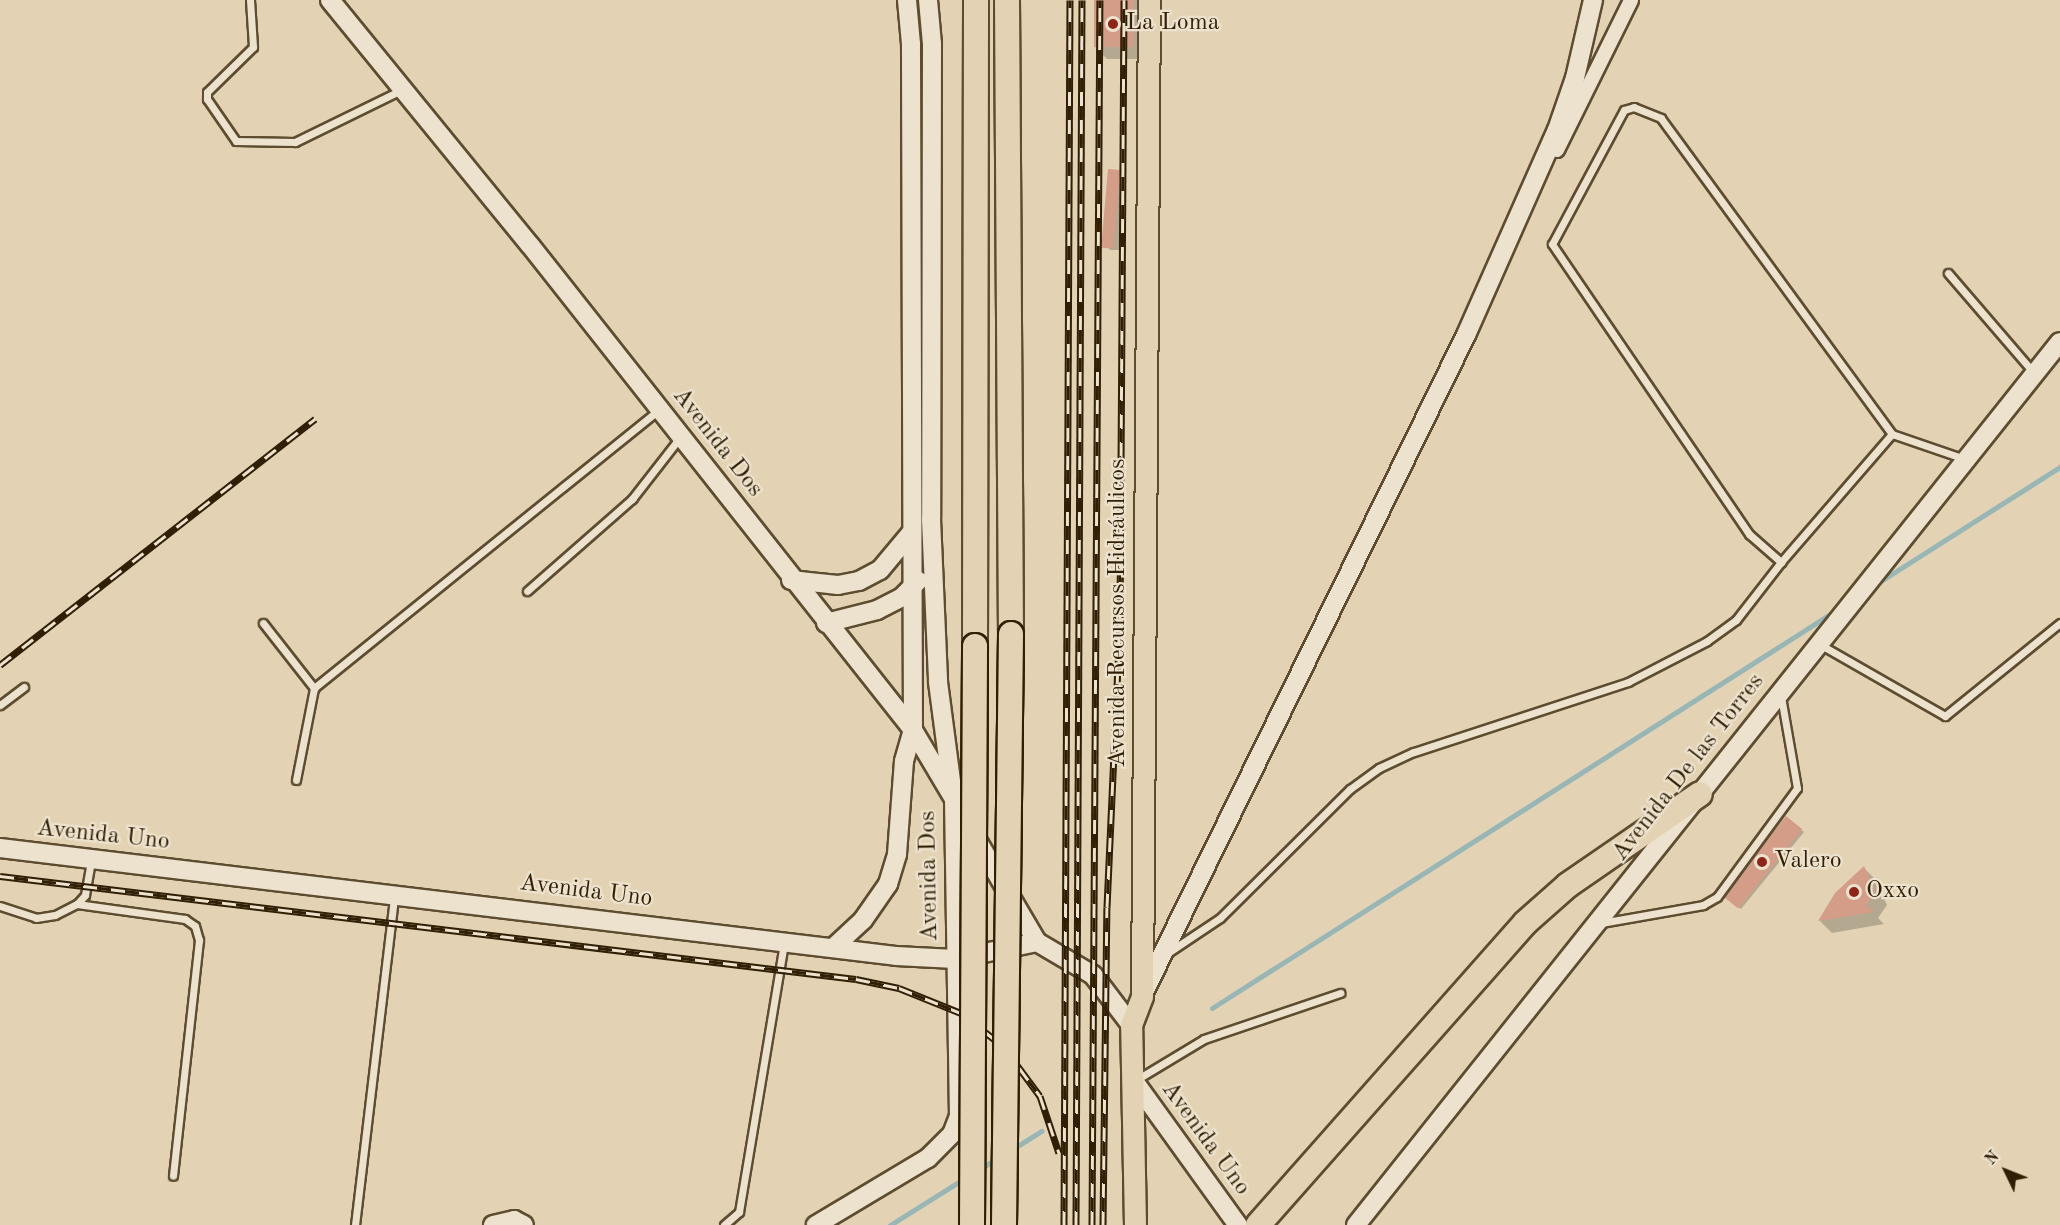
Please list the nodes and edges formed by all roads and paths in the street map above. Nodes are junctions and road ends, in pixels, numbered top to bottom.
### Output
1 (250, 0) edge
2 (330, 0) edge
3 (907, 0) edge
4 (928, 0) edge
5 (976, 0) edge
6 (1007, 0) edge
7 (1149, 0) edge
8 (1593, 0) edge
9 (1631, 0) edge
10 (403, 89) junction
11 (1948, 273) dead end
12 (1466, 335) junction
13 (2060, 342) edge
14 (2036, 375) junction
15 (660, 408) junction
16 (1892, 434) junction
17 (681, 435) junction
18 (1967, 459) junction
19 (910, 534) junction
20 (1781, 562) junction
21 (933, 568) junction
22 (791, 580) junction
23 (914, 586) junction
24 (527, 591) dead end
25 (263, 623) dead end
26 (826, 623) junction
27 (2060, 623) edge
28 (1822, 640) junction
29 (24, 687) dead end
30 (314, 688) junction
31 (1780, 692) junction
32 (0, 705) edge
33 (913, 730) junction
34 (296, 780) dead end
35 (1700, 794) junction
36 (954, 799) junction
37 (0, 848) edge
38 (91, 859) junction
39 (394, 894) junction
40 (77, 904) junction
41 (0, 906) edge
42 (1596, 924) junction
43 (785, 940) junction
44 (1037, 942) junction
45 (834, 947) junction
46 (1161, 956) junction
47 (955, 959) junction
48 (1341, 993) dead end
49 (1142, 996) junction
50 (1131, 1025) junction
51 (1134, 1081) junction
52 (173, 1176) dead end
53 (355, 1225) edge
54 (493, 1225) edge
55 (524, 1225) edge
56 (724, 1225) edge
57 (816, 1225) edge
58 (972, 1225) edge
59 (1004, 1225) edge
60 (1135, 1225) edge
61 (1238, 1225) edge
62 (1258, 1225) edge
63 (1356, 1225) edge

1 - 10 lane
2 - 10 main road, Avenida Dos
3 - 19 main road
4 - 21 main road
5 - 58 highway, bridge
6 - 59 highway, bridge
7 - 49 main road, Avenida Recursos Hidráulicos
8 - 12 main road
9 - 12 street
10 - 15 main road, Avenida Dos
11 - 14 lane
12 - 46 main road
13 - 14 main road, Avenida De las Torres
14 - 18 main road, Avenida De las Torres
15 - 17 main road, Avenida Dos
15 - 30 lane
16 - 18 lane
16 - 20 lane
16 - 20 lane
17 - 22 main road, Avenida Dos
17 - 24 lane
18 - 28 main road, Avenida De las Torres
19 - 22 main road
19 - 23 main road
20 - 46 lane
21 - 23 main road
21 - 36 main road
22 - 26 main road, Avenida Dos
23 - 26 main road
23 - 33 main road
25 - 30 lane
26 - 33 main road, Avenida Dos
27 - 28 lane
28 - 31 main road, Avenida De las Torres
29 - 32 lane
30 - 34 lane
31 - 35 main road, Avenida De las Torres
31 - 42 lane
33 - 36 main road, Avenida Dos
33 - 45 main road
35 - 42 main road, Avenida De las Torres
35 - 62 highway
36 - 44 main road
36 - 47 main road, Avenida Dos
37 - 38 main road, Avenida Uno
38 - 39 main road, Avenida Uno
38 - 40 lane
39 - 43 main road, Avenida Uno
39 - 53 lane
40 - 41 lane
40 - 52 lane
42 - 63 main road, Avenida De las Torres
43 - 45 main road, Avenida Uno
43 - 56 lane
44 - 47 main road, Avenida Uno
44 - 50 main road
45 - 47 main road, Avenida Uno
46 - 49 main road
47 - 57 main road, Avenida Dos
48 - 51 lane
49 - 50 main road, Avenida Recursos Hidráulicos
50 - 51 main road, Avenida Recursos Hidráulicos
51 - 60 main road, Avenida Recursos Hidráulicos
51 - 61 main road, Avenida Uno
54 - 55 main road

